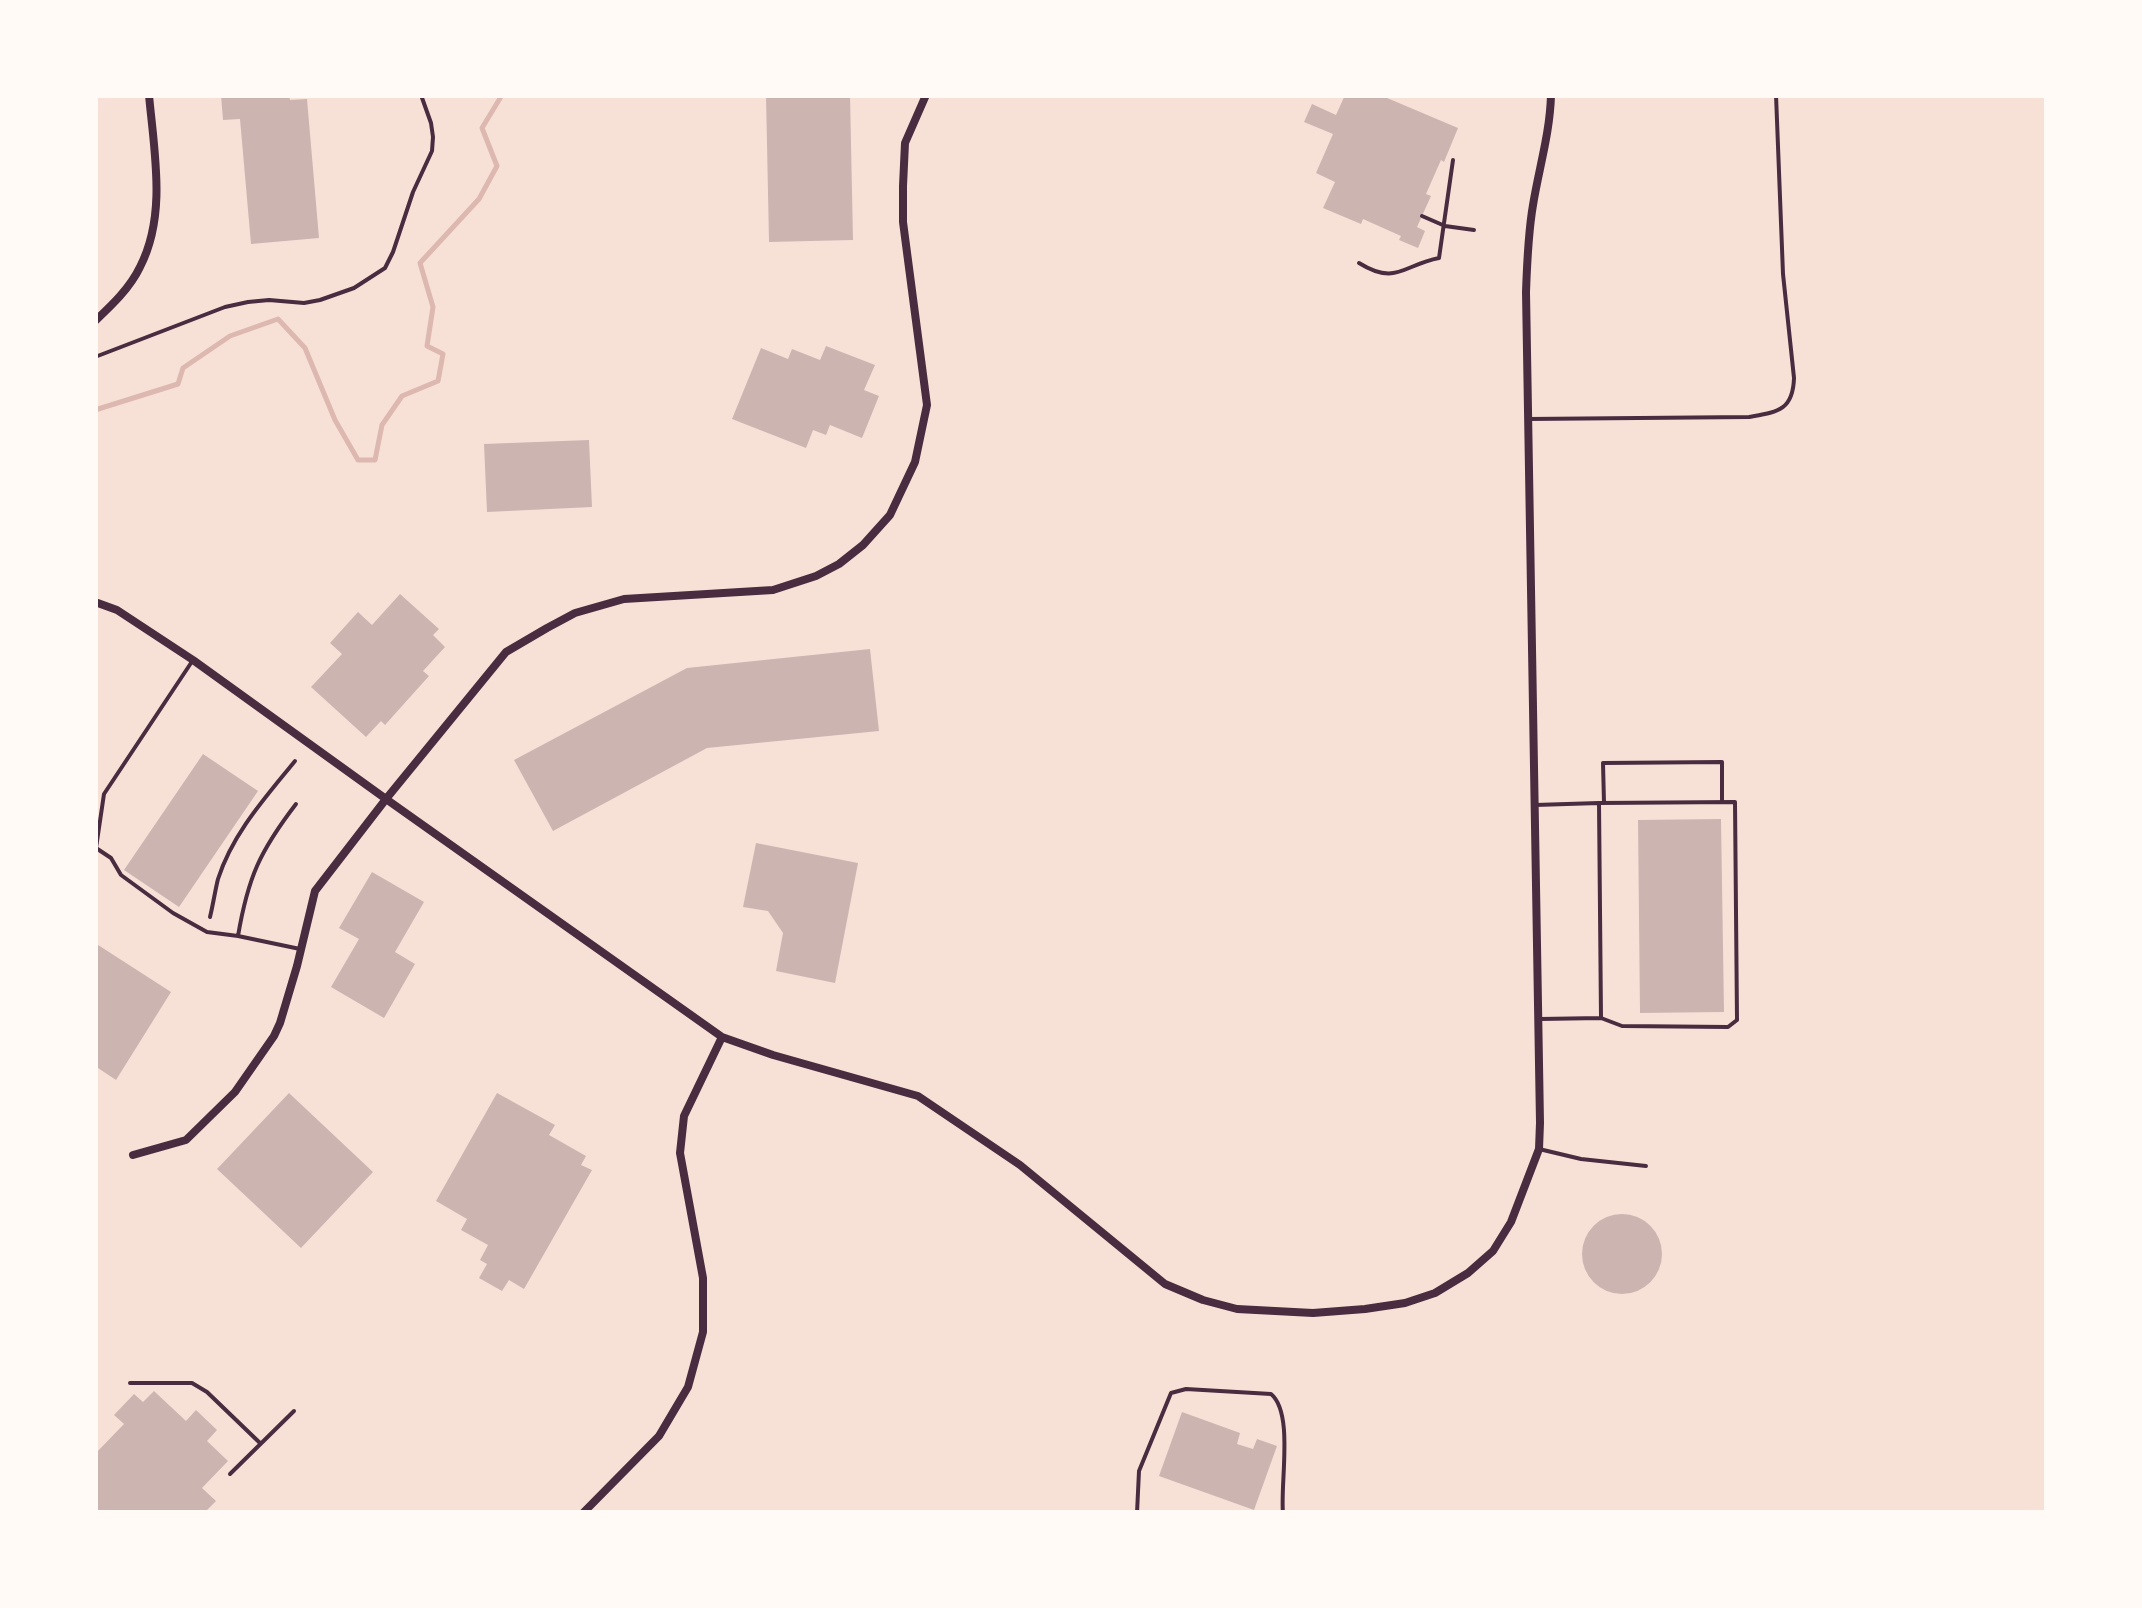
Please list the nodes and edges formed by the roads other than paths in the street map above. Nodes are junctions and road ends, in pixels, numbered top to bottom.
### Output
1 (150, 95) edge
2 (926, 95) edge
3 (1551, 95) edge
4 (1776, 95) edge
5 (95, 321) edge
6 (1528, 418) junction
7 (95, 602) edge
8 (193, 660) junction
9 (386, 799) junction
10 (1722, 802) junction
11 (1602, 803) junction
12 (296, 804) dead end
13 (1534, 805) junction
14 (238, 936) junction
15 (300, 948) junction
16 (1538, 1018) junction
17 (1601, 1018) junction
18 (722, 1037) junction
19 (1539, 1149) junction
20 (133, 1155) dead end
21 (1646, 1166) dead end
22 (130, 1383) dead end
23 (294, 1411) dead end
24 (260, 1443) junction
25 (230, 1474) dead end
26 (583, 1513) edge
27 (1137, 1513) edge
28 (1283, 1513) edge

1 - 5 street
2 - 9 street
3 - 6 street
4 - 6 lane
6 - 13 street
7 - 8 street
8 - 9 street
8 - 14 lane
9 - 15 street
9 - 18 street
10 - 11 lane
10 - 11 lane
10 - 17 lane
11 - 13 lane
11 - 17 lane
12 - 14 lane
13 - 16 street
14 - 15 lane
15 - 20 street
16 - 17 lane
16 - 19 street
18 - 19 street
18 - 26 street
19 - 21 lane
22 - 24 lane
23 - 24 lane
24 - 25 lane
27 - 28 lane

